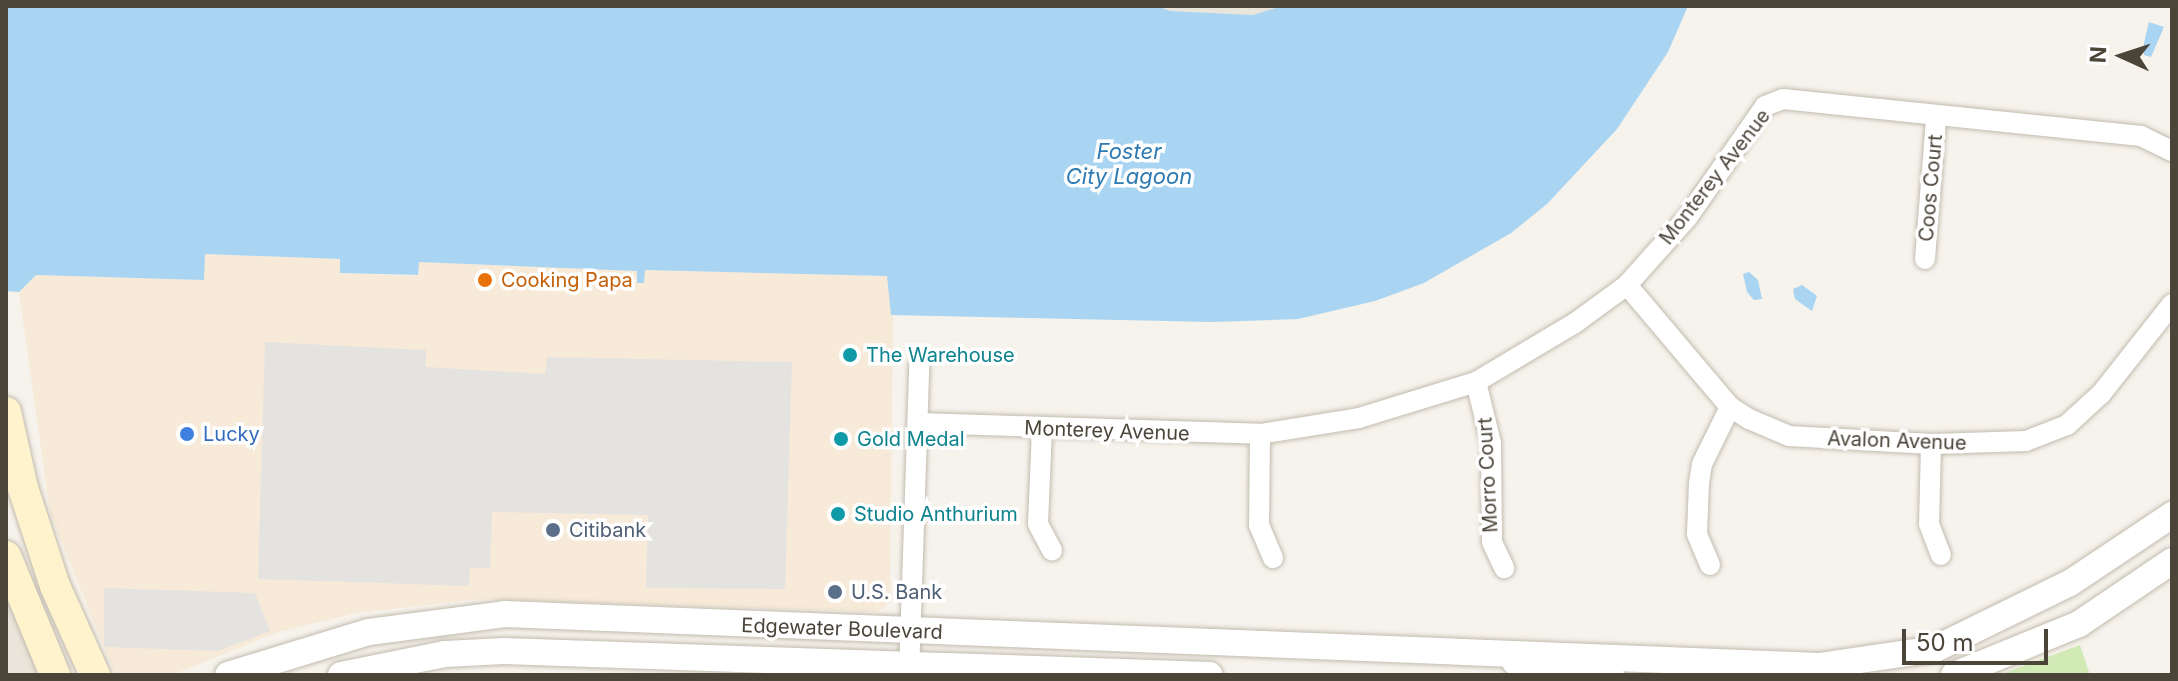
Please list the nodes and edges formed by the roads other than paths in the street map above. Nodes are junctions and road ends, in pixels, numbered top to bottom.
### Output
1 (1936, 118) junction
2 (2172, 151) edge
3 (1925, 259) dead end
4 (1627, 285) junction
5 (2172, 304) edge
6 (919, 366) dead end
7 (1476, 382) junction
8 (1730, 407) junction
9 (6, 412) edge
10 (919, 423) junction
11 (1042, 429) junction
12 (1260, 434) junction
13 (1931, 444) junction
14 (2172, 515) edge
15 (1052, 550) dead end
16 (1941, 555) dead end
17 (6, 556) edge
18 (1273, 558) dead end
19 (2172, 561) edge
20 (1710, 565) dead end
21 (1504, 568) dead end
22 (1982, 627) junction
23 (909, 631) junction
24 (1465, 649) junction
25 (909, 670) edge
26 (55, 675) edge
27 (95, 675) edge
28 (228, 675) edge
29 (341, 675) edge
30 (1210, 675) edge
31 (1611, 675) edge
32 (1886, 675) edge
33 (1954, 675) edge

1 - 2 street, Monterey Avenue
1 - 3 street, Coos Court
1 - 4 street, Monterey Avenue
4 - 7 street, Monterey Avenue
4 - 8 street, Avalon Avenue
5 - 13 street, Avalon Avenue
6 - 10 street
7 - 12 street, Monterey Avenue
7 - 21 street, Morro Court
8 - 13 street, Avalon Avenue
8 - 20 street
9 - 27 main road
10 - 11 street, Monterey Avenue
10 - 23 street
11 - 12 street, Monterey Avenue
11 - 15 street
12 - 18 street
13 - 16 street
14 - 22 street, Edgewater Boulevard
17 - 26 main road
19 - 33 street
22 - 24 street, Edgewater Boulevard
22 - 32 street, Edgewater Boulevard
23 - 24 street, Edgewater Boulevard
23 - 25 street
23 - 28 street, Edgewater Boulevard
24 - 31 street, Edgewater Boulevard
25 - 29 street, Edgewater Boulevard
25 - 30 street, Edgewater Boulevard

